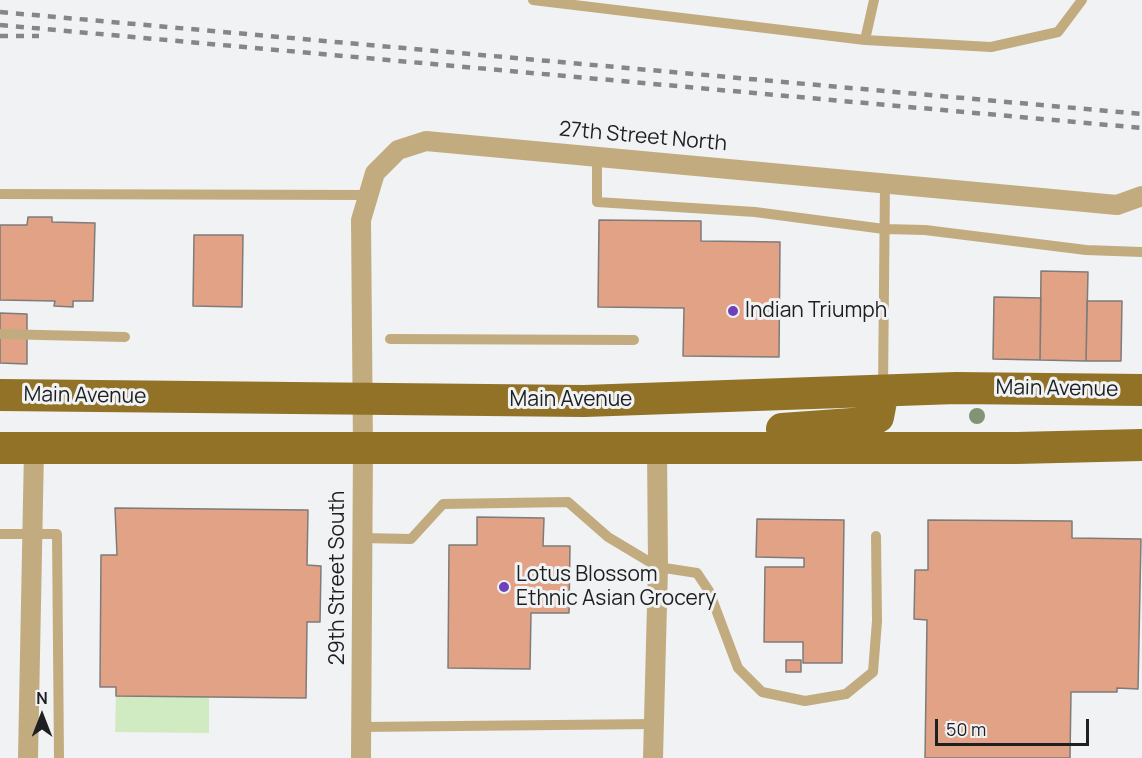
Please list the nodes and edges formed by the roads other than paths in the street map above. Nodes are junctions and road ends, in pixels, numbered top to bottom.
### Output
1 (533, 0) edge
2 (874, 0) edge
3 (1082, 0) edge
4 (864, 39) junction
5 (597, 157) junction
6 (885, 184) junction
7 (0, 194) edge
8 (369, 195) junction
9 (1142, 196) edge
10 (884, 229) junction
11 (1142, 252) edge
12 (0, 334) edge
13 (125, 337) dead end
14 (390, 339) dead end
15 (634, 340) dead end
16 (1142, 390) edge
17 (883, 391) junction
18 (0, 394) edge
19 (361, 398) junction
20 (1142, 445) edge
21 (0, 448) edge
22 (363, 448) junction
23 (611, 448) junction
24 (657, 448) junction
25 (34, 449) junction
26 (32, 533) junction
27 (0, 534) edge
28 (876, 536) dead end
29 (362, 538) junction
30 (658, 567) junction
31 (654, 724) junction
32 (361, 727) junction
33 (28, 758) edge
34 (58, 758) edge
35 (361, 758) edge
36 (653, 758) edge

1 - 4 lane
2 - 4 lane
3 - 4 lane
5 - 6 street, 27th Street North
5 - 8 street, 27th Street North
5 - 10 lane
6 - 9 street, 27th Street North
6 - 10 lane
7 - 8 lane
8 - 19 street, 27th Street North
10 - 11 lane
10 - 17 lane
12 - 13 lane
14 - 15 lane
16 - 17 main road, Main Avenue
17 - 19 main road, Main Avenue
17 - 23 main road
18 - 19 main road, Main Avenue
19 - 22 street, 29th Street South
20 - 24 main road
21 - 25 main road
22 - 23 main road
22 - 25 main road
22 - 29 street, 29th Street South
23 - 24 main road
24 - 30 street
25 - 26 street
26 - 27 lane
26 - 33 street
26 - 34 lane
28 - 30 lane
29 - 30 lane
29 - 32 street, 29th Street South
30 - 31 street
31 - 32 lane
31 - 36 street
32 - 35 street, 29th Street South

